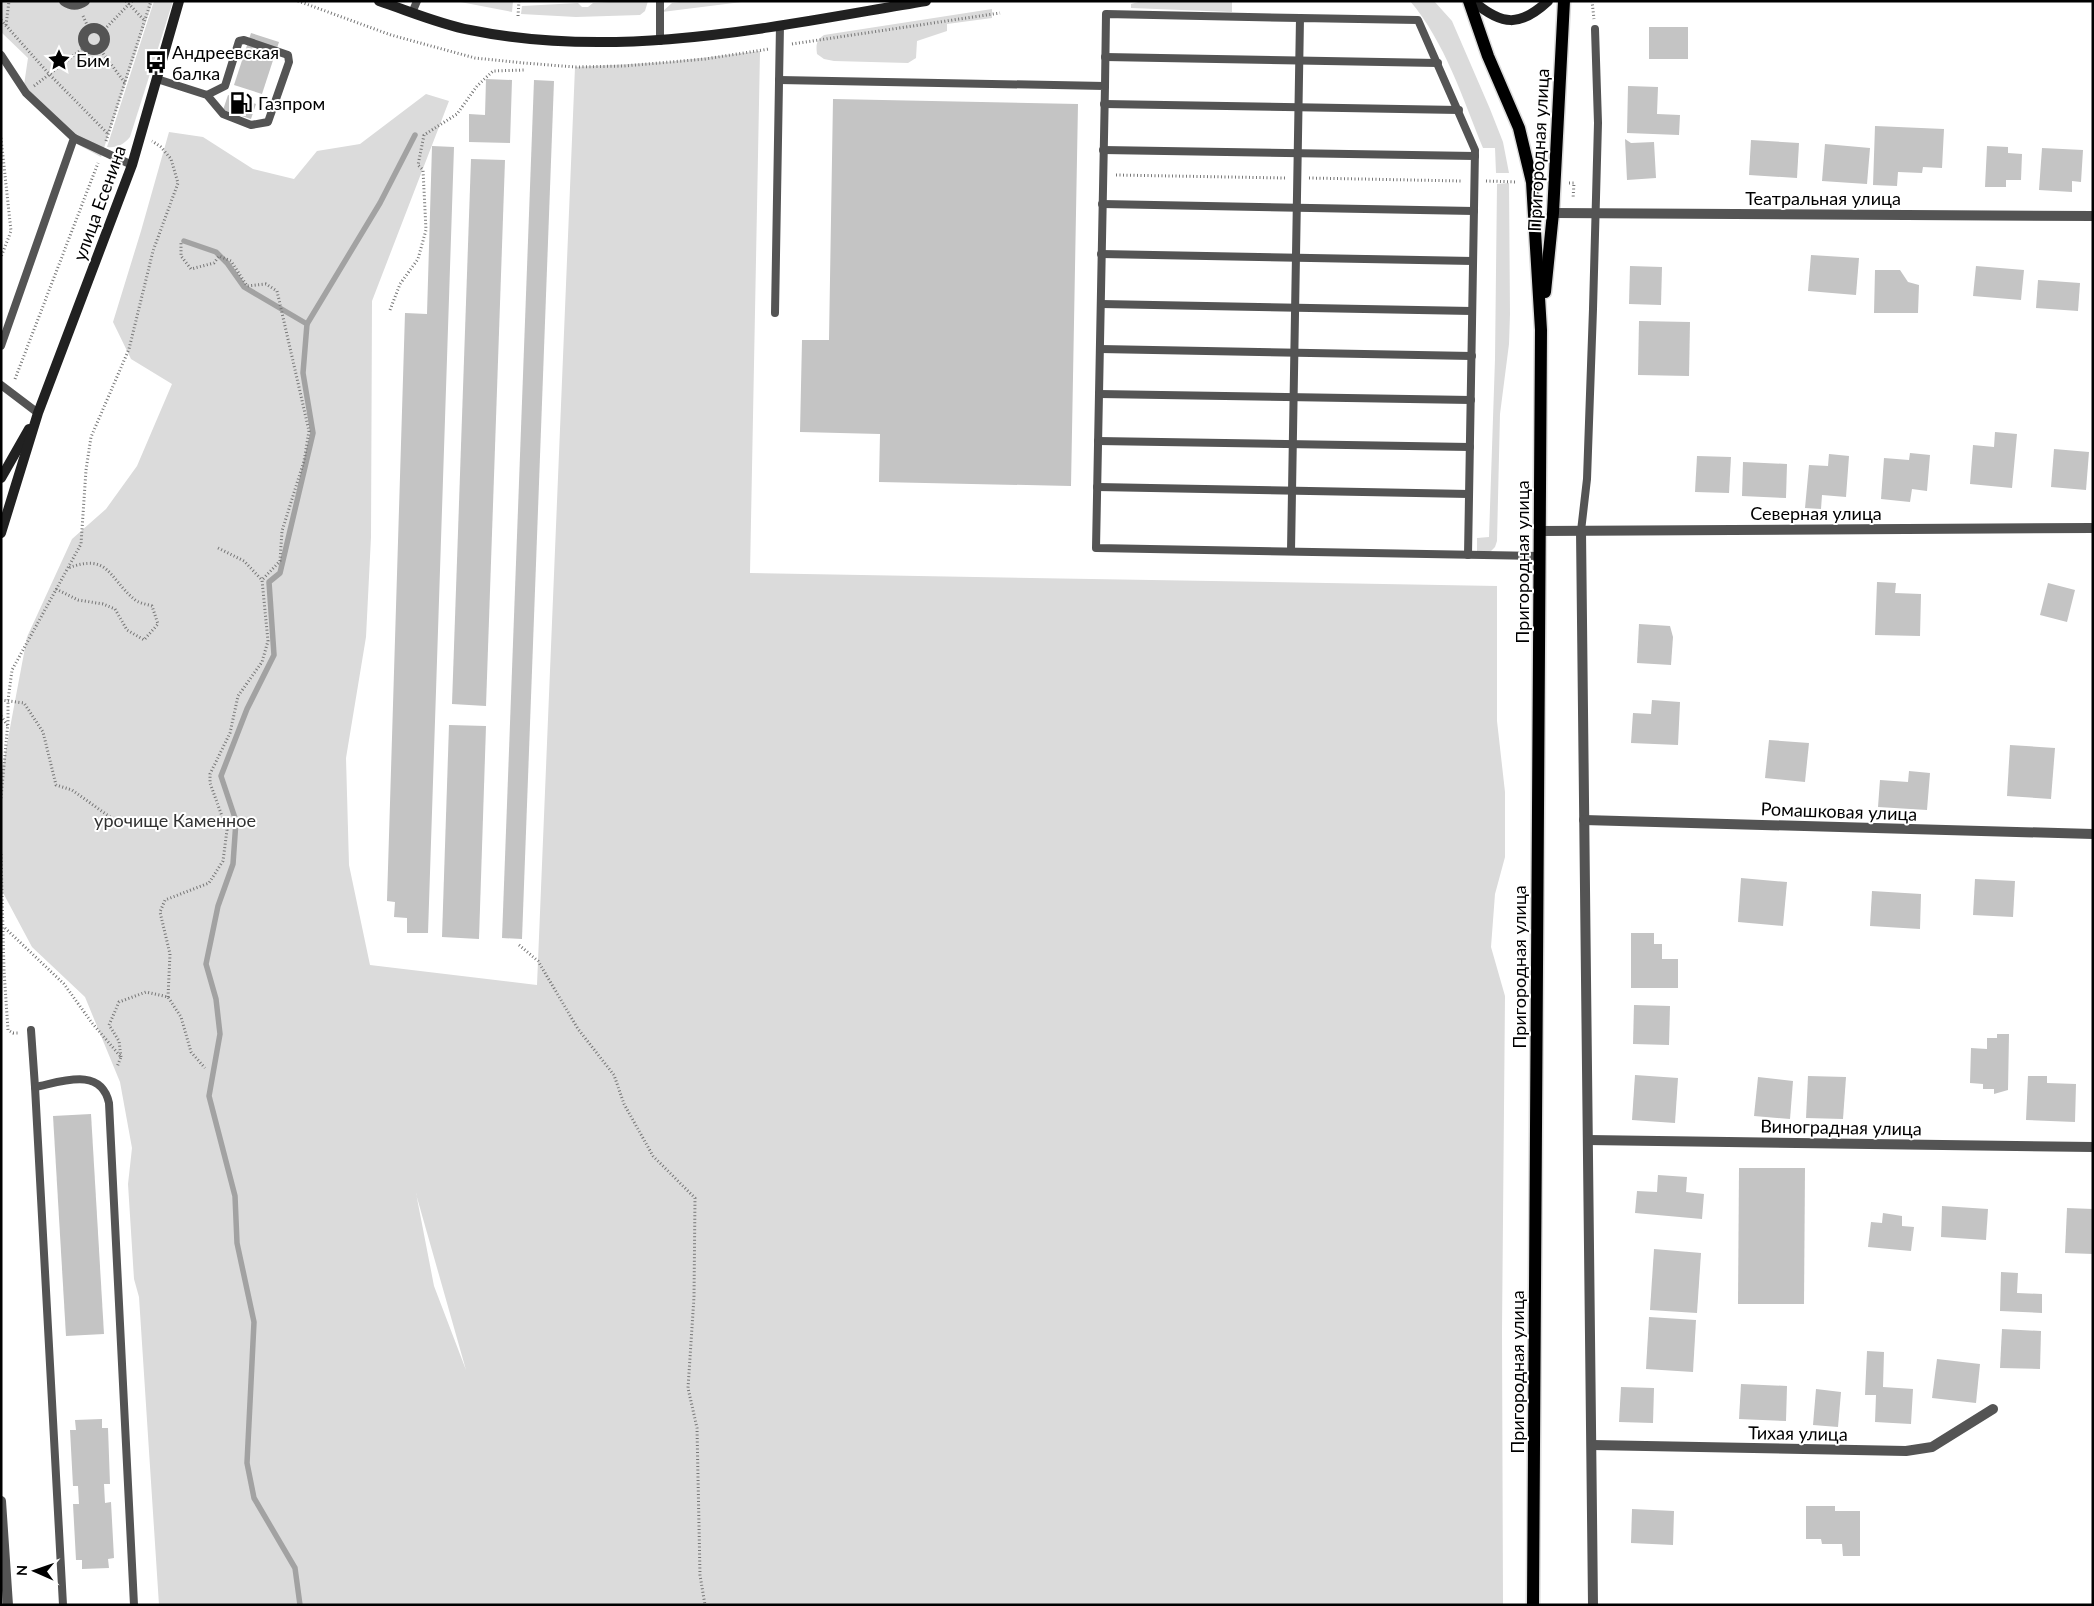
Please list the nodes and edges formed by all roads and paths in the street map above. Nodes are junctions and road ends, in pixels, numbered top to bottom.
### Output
1 (9, 1) edge
2 (64, 1) edge
3 (85, 1) edge
4 (151, 1) edge
5 (179, 1) edge
6 (379, 1) edge
7 (417, 1) edge
8 (519, 1) edge
9 (660, 1) edge
10 (926, 1) edge
11 (1469, 1) edge
12 (1473, 1) edge
13 (1548, 1) edge
14 (1564, 1) edge
15 (129, 2) edge
16 (412, 13) junction
17 (1000, 13) dead end
18 (518, 16) dead end
19 (1300, 18) junction
20 (1, 20) edge
21 (144, 21) junction
22 (6, 25) junction
23 (780, 25) junction
24 (1595, 29) dead end
25 (102, 32) junction
26 (660, 41) junction
27 (86, 46) junction
28 (780, 46) junction
29 (99, 48) junction
30 (1, 55) edge
31 (1105, 57) junction
32 (1300, 61) junction
33 (1438, 63) junction
34 (524, 70) dead end
35 (49, 74) junction
36 (157, 79) junction
37 (779, 80) junction
38 (124, 84) junction
39 (1104, 86) junction
40 (26, 93) junction
41 (206, 95) junction
42 (1104, 104) junction
43 (1298, 108) junction
44 (1459, 110) junction
45 (108, 134) junction
46 (141, 134) junction
47 (1, 138) edge
48 (74, 138) junction
49 (1103, 150) junction
50 (103, 152) junction
51 (1298, 153) junction
52 (1475, 156) junction
53 (132, 165) junction
54 (1103, 174) junction
55 (1297, 178) junction
56 (1474, 181) junction
57 (1532, 182) junction
58 (1555, 182) junction
59 (1102, 204) junction
60 (1297, 207) junction
61 (1474, 210) junction
62 (1553, 214) junction
63 (1573, 214) junction
64 (1594, 214) junction
65 (2093, 216) edge
66 (181, 242) dead end
67 (1101, 254) junction
68 (1, 257) edge
69 (1296, 258) junction
70 (1473, 261) junction
71 (1101, 304) junction
72 (1295, 307) junction
73 (390, 310) dead end
74 (1472, 311) junction
75 (775, 313) dead end
76 (1541, 330) junction
77 (1, 346) edge
78 (1100, 349) junction
79 (1294, 353) junction
80 (1472, 356) junction
81 (1, 384) edge
82 (10, 391) junction
83 (1099, 394) junction
84 (1293, 397) junction
85 (1471, 400) junction
86 (38, 413) junction
87 (1098, 441) junction
88 (1292, 444) junction
89 (1470, 448) junction
90 (1, 478) edge
91 (1097, 487) junction
92 (1292, 491) junction
93 (1469, 494) junction
94 (2093, 528) edge
95 (1540, 531) junction
96 (1581, 531) junction
97 (1, 533) edge
98 (218, 548) dead end
99 (1291, 551) junction
100 (1468, 555) junction
101 (1540, 556) junction
102 (68, 568) junction
103 (262, 580) junction
104 (56, 589) junction
105 (1, 700) edge
106 (8, 700) junction
107 (1, 716) edge
108 (8, 727) junction
109 (1, 798) edge
110 (110, 817) dead end
111 (1584, 820) junction
112 (2093, 834) edge
113 (1, 854) edge
114 (4, 928) junction
115 (519, 945) dead end
116 (168, 997) junction
117 (31, 1032) joint
118 (121, 1057) junction
119 (117, 1067) dead end
120 (205, 1068) dead end
121 (35, 1087) junction
122 (1588, 1140) junction
123 (2093, 1147) edge
124 (1993, 1409) dead end
125 (1592, 1446) junction
126 (1, 1501) edge
127 (8, 1605) edge
128 (63, 1605) edge
129 (134, 1605) edge
130 (705, 1605) edge
131 (1533, 1605) edge
132 (1594, 1605) edge

1 - 22 path
2 - 3 street
4 - 21 path
5 - 36 street, улица Есенина
6 - 16 street
7 - 16 lane
8 - 18 path
9 - 26 lane
10 - 23 street
11 - 57 main road, Пригородная улица
12 - 13 street
14 - 58 main road, Пригородная улица
15 - 21 path
15 - 25 path
16 - 26 street
17 - 28 path
19 - 31 lane
19 - 32 lane
19 - 33 lane
20 - 22 path
21 - 38 path
22 - 35 path
23 - 26 street
23 - 28 lane
24 - 64 lane
25 - 27 street
25 - 29 street
27 - 29 street
27 - 35 path
28 - 37 lane
29 - 38 path
30 - 40 lane
31 - 32 lane
31 - 39 lane
32 - 33 lane
32 - 43 lane
33 - 44 lane
34 - 73 path
35 - 40 path
35 - 45 path
36 - 41 lane
36 - 46 street, улица Есенина
37 - 39 lane
37 - 75 lane
38 - 45 path
39 - 42 lane
40 - 48 lane
41 - 41 lane
42 - 43 lane
42 - 49 lane
43 - 44 lane
43 - 51 lane
44 - 52 lane
45 - 50 path
46 - 53 street, улица Есенина
46 - 102 path
47 - 68 path
48 - 50 lane
48 - 77 lane
49 - 51 lane
49 - 54 lane
50 - 53 lane
50 - 82 path
51 - 52 lane
51 - 55 lane
52 - 56 lane
53 - 86 street, улица Есенина
54 - 55 path
54 - 59 lane
55 - 56 path
55 - 60 lane
56 - 57 path
56 - 61 lane
57 - 76 main road, Пригородная улица
58 - 62 main road, Пригородная улица
58 - 63 path
59 - 60 lane
59 - 67 lane
60 - 61 lane
60 - 69 lane
61 - 70 lane
62 - 63 street, Театральная улица
62 - 76 main road, Пригородная улица
63 - 64 street, Театральная улица
64 - 65 street, Театральная улица
64 - 96 lane
66 - 103 path
67 - 69 lane
67 - 71 lane
69 - 70 lane
69 - 72 lane
70 - 74 lane
71 - 72 lane
71 - 78 lane
72 - 74 lane
72 - 79 lane
74 - 80 lane
76 - 95 main road, Пригородная улица
78 - 79 lane
78 - 83 lane
79 - 80 lane
79 - 84 lane
80 - 85 lane
81 - 82 lane
82 - 86 lane
83 - 84 lane
83 - 87 lane
84 - 85 lane
84 - 88 lane
85 - 89 lane
86 - 90 street, улица Есенина
86 - 97 street, улица Есенина
87 - 88 lane
87 - 91 lane
88 - 89 lane
88 - 92 lane
89 - 93 lane
91 - 92 lane
91 - 99 lane
92 - 93 lane
92 - 99 lane
93 - 100 lane
94 - 96 street, Северная улица
95 - 96 street, Северная улица
95 - 101 main road, Пригородная улица
96 - 111 street
98 - 103 path
99 - 100 lane
100 - 101 lane
101 - 131 main road, Пригородная улица
102 - 104 path
102 - 104 path
103 - 116 path
104 - 106 path
105 - 106 path
106 - 108 path
106 - 110 path
107 - 108 path
108 - 109 path
111 - 112 street, Ромашковая улица
111 - 122 street
113 - 114 path
114 - 117 path
114 - 118 path
115 - 130 path
116 - 118 path
116 - 120 path
117 - 121 lane
118 - 119 path
121 - 128 lane
121 - 129 lane
122 - 123 street, Виноградная улица
122 - 125 street
124 - 125 street, Тихая улица
125 - 132 street
126 - 127 street

